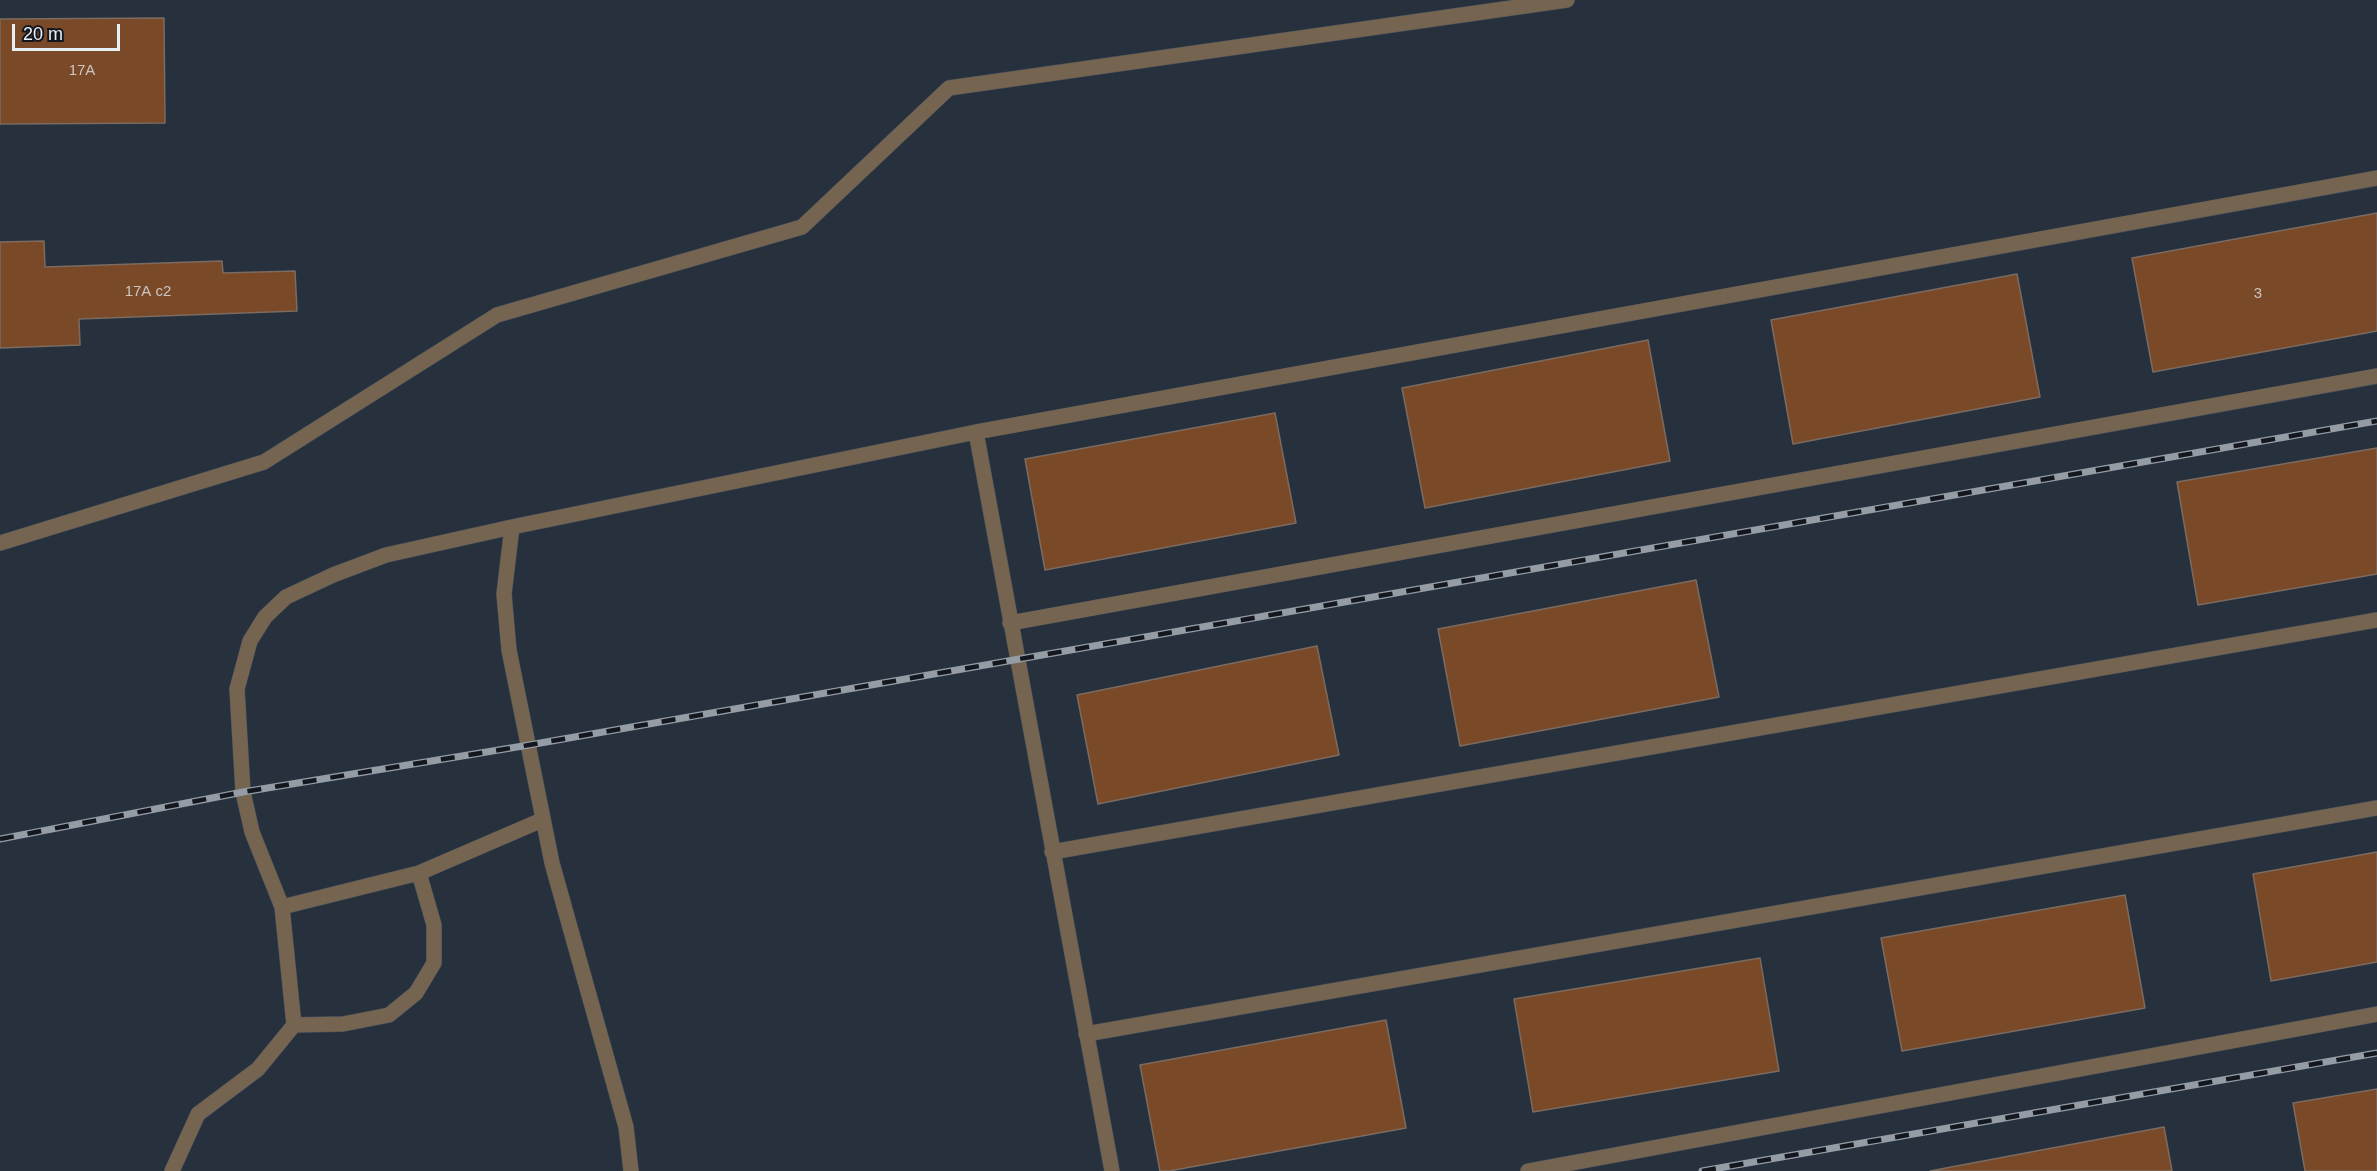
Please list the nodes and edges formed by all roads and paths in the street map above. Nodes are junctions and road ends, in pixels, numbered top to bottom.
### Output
1 (1567, 0) edge
2 (2377, 178) edge
3 (2377, 376) edge
4 (976, 432) junction
5 (512, 527) junction
6 (0, 543) edge
7 (2377, 620) edge
8 (1010, 623) junction
9 (2377, 807) edge
10 (543, 820) junction
11 (1053, 852) junction
12 (419, 873) junction
13 (282, 907) junction
14 (2377, 1014) edge
15 (294, 1025) junction
16 (1086, 1034) junction
17 (172, 1171) edge
18 (631, 1171) edge
19 (1112, 1171) edge
20 (1528, 1171) edge

1 - 6 lane
2 - 4 lane
3 - 8 lane
4 - 5 lane
4 - 8 lane
5 - 10 lane
5 - 13 lane
7 - 11 lane
8 - 11 lane
9 - 16 lane
10 - 12 lane
10 - 18 lane
11 - 16 lane
12 - 13 lane
12 - 15 lane
13 - 15 lane
14 - 20 lane
15 - 17 lane
16 - 19 lane

